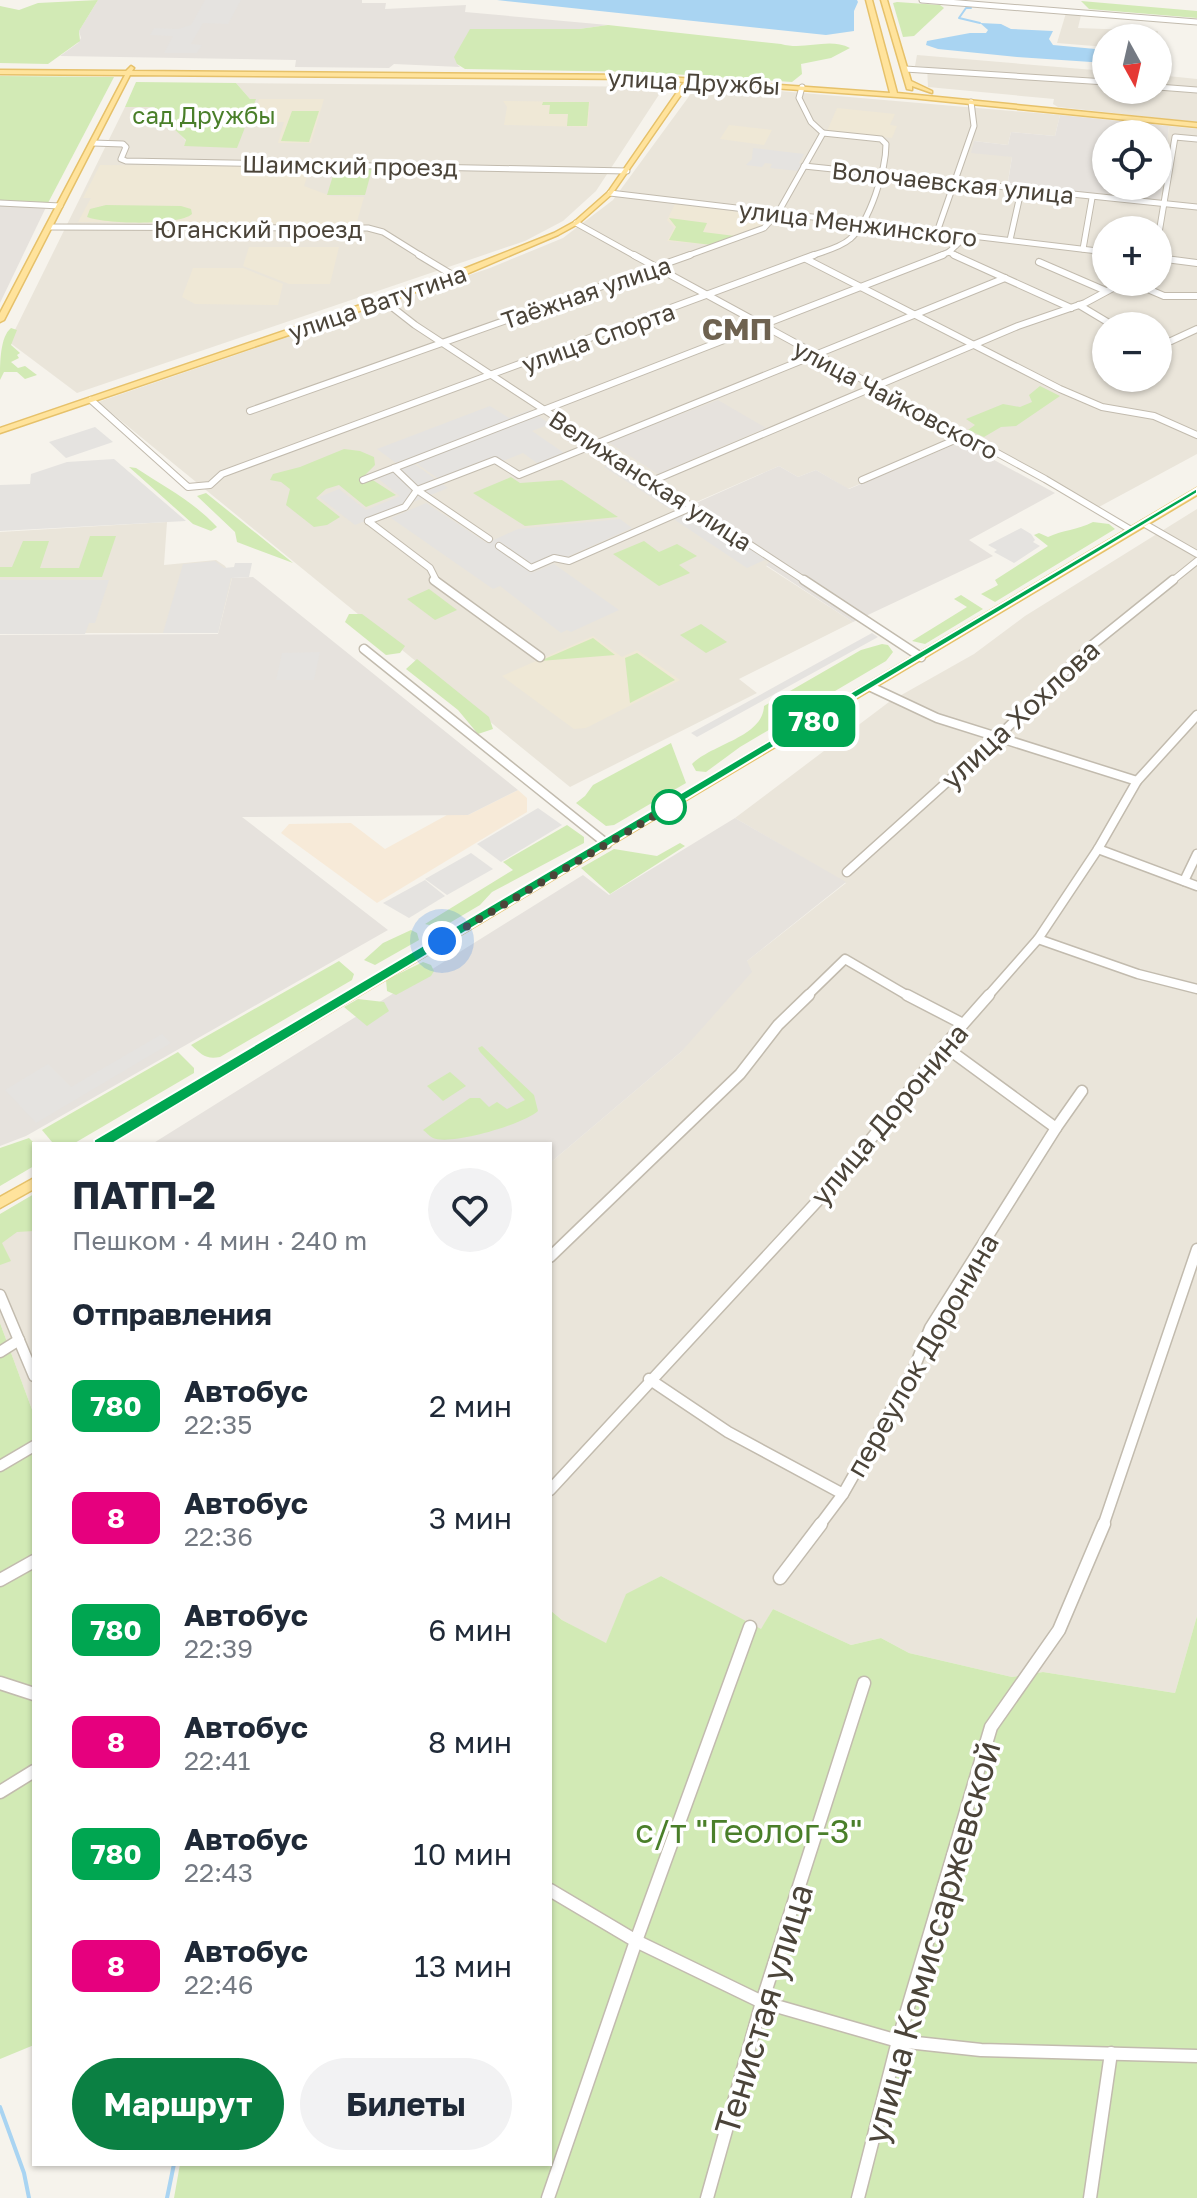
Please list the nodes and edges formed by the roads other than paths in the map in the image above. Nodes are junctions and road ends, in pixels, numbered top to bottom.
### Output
1 (869, 0) edge
2 (884, 0) edge
3 (922, 0) edge
4 (1000, 3) edge
5 (1197, 22) edge
6 (0, 68) edge
7 (905, 69) junction
8 (130, 70) junction
9 (188, 72) junction
10 (689, 79) junction
11 (1092, 81) edge
12 (908, 82) junction
13 (802, 87) junction
14 (1172, 88) edge
15 (1197, 90) edge
16 (894, 95) junction
17 (911, 96) junction
18 (971, 102) junction
19 (1004, 105) junction
20 (1197, 125) edge
21 (823, 133) junction
22 (1197, 139) edge
23 (93, 143) junction
24 (804, 166) junction
25 (627, 171) junction
26 (880, 174) junction
27 (954, 182) junction
28 (1021, 191) junction
29 (610, 193) junction
30 (1092, 198) joint
31 (1113, 200) edge
32 (0, 203) edge
33 (1164, 205) junction
34 (60, 206) junction
35 (1197, 207) edge
36 (776, 214) junction
37 (1162, 216) edge
38 (576, 223) junction
39 (862, 224) junction
40 (49, 227) junction
41 (937, 232) junction
42 (966, 236) junction
43 (1010, 240) junction
44 (1083, 249) junction
45 (1092, 250) edge
46 (949, 252) junction
47 (806, 259) junction
48 (1172, 260) edge
49 (1039, 262) dead end
50 (1197, 263) edge
51 (654, 267) junction
52 (454, 276) junction
53 (1005, 278) junction
54 (1092, 285) edge
55 (860, 286) junction
56 (707, 296) junction
57 (1096, 296) edge
58 (1172, 296) edge
59 (1197, 296) edge
60 (383, 300) junction
61 (1079, 305) junction
62 (1071, 308) junction
63 (1092, 313) edge
64 (916, 315) junction
65 (0, 320) edge
66 (760, 325) junction
67 (1197, 329) edge
68 (1172, 341) edge
69 (443, 342) junction
70 (974, 346) junction
71 (816, 356) junction
72 (494, 376) junction
73 (875, 388) junction
74 (91, 400) junction
75 (543, 410) junction
76 (250, 411) dead end
77 (0, 431) edge
78 (1197, 435) edge
79 (964, 436) junction
80 (595, 444) junction
81 (394, 468) junction
82 (363, 480) dead end
83 (862, 480) dead end
84 (652, 481) junction
85 (417, 490) junction
86 (1196, 493) edge
87 (692, 507) junction
88 (1143, 523) junction
89 (1131, 530) junction
90 (489, 539) dead end
91 (499, 546) dead end
92 (1197, 554) edge
93 (1197, 561) edge
94 (364, 649) dead end
95 (540, 657) dead end
96 (921, 657) junction
97 (871, 687) junction
98 (1197, 715) edge
99 (997, 738) junction
100 (1137, 781) junction
101 (607, 844) junction
102 (1098, 849) junction
103 (1197, 854) edge
104 (847, 872) dead end
105 (1184, 881) junction
106 (1197, 886) edge
107 (1038, 939) junction
108 (1197, 989) edge
109 (963, 1024) junction
110 (944, 1046) junction
111 (1082, 1091) dead end
112 (1056, 1128) junction
113 (103, 1142) edge
114 (32, 1184) edge
115 (0, 1203) edge
116 (1197, 1249) edge
117 (552, 1255) edge
118 (0, 1295) edge
119 (19, 1340) junction
120 (0, 1352) edge
121 (32, 1371) edge
122 (649, 1379) junction
123 (32, 1447) edge
124 (0, 1466) edge
125 (552, 1488) edge
126 (843, 1494) junction
127 (32, 1562) edge
128 (780, 1578) dead end
129 (0, 1580) edge
130 (750, 1627) dead end
131 (0, 1683) edge
132 (864, 1683) dead end
133 (32, 1693) edge
134 (32, 1772) edge
135 (0, 1792) edge
136 (552, 1891) edge
137 (636, 1941) junction
138 (762, 2002) junction
139 (898, 2041) junction
140 (1111, 2053) junction
141 (1197, 2056) edge
142 (548, 2198) edge
143 (707, 2198) edge
144 (858, 2198) edge
145 (1090, 2198) edge

1 - 16 main road
2 - 7 main road
3 - 4 street
4 - 5 street
6 - 8 main road, улица Дружбы
7 - 11 street
7 - 12 main road
8 - 9 main road, улица Дружбы
8 - 9 main road, улица Дружбы
8 - 23 main road
9 - 10 main road, улица Дружбы
10 - 13 main road, улица Дружбы
10 - 25 main road, улица Ватутина
12 - 17 main road
12 - 19 main road
13 - 16 main road, улица Дружбы
13 - 21 street
14 - 15 street
16 - 17 main road, улица Дружбы
17 - 18 main road, улица Дружбы
18 - 19 main road, улица Дружбы
18 - 27 street
19 - 20 main road, улица Дружбы
21 - 24 street, Таёжная улица
21 - 26 street
22 - 33 street
23 - 25 street, Шаимский проезд
23 - 34 main road
24 - 26 street, Волочаевская улица
24 - 36 street, Таёжная улица
25 - 29 main road, улица Ватутина
26 - 27 street, Волочаевская улица
26 - 39 street
27 - 28 street, Волочаевская улица
27 - 41 street
28 - 30 street, Волочаевская улица
28 - 43 street
29 - 36 street, улица Менжинского
29 - 38 main road, улица Ватутина
30 - 44 street
31 - 33 street, Волочаевская улица
32 - 34 street
33 - 35 street, Волочаевская улица
33 - 37 street
34 - 40 main road
36 - 39 street, улица Менжинского
36 - 51 street, Таёжная улица
38 - 51 street, улица Чайковского
38 - 52 main road, улица Ватутина
39 - 41 street, улица Менжинского
39 - 47 street, улица Спорта
40 - 52 street, Юганский проезд
40 - 65 main road
41 - 42 street, улица Менжинского
42 - 43 street, улица Менжинского
42 - 46 street
43 - 44 street, улица Менжинского
44 - 45 street, улица Менжинского
46 - 53 street
46 - 55 street
47 - 55 street
47 - 56 street, улица Спорта
48 - 50 street
49 - 54 street
51 - 56 street, улица Чайковского
51 - 69 street, Таёжная улица
52 - 60 main road, улица Ватутина
53 - 62 street
53 - 64 street
55 - 64 street
55 - 66 street
56 - 66 street, улица Чайковского
56 - 72 street, улица Спорта
57 - 61 street
58 - 59 street
60 - 69 street, Велижанская улица
60 - 74 main road, улица Ватутина
61 - 62 street
61 - 63 street
62 - 70 street
64 - 70 street
64 - 71 street
66 - 71 street, улица Чайковского
66 - 75 street
67 - 68 street
69 - 72 street, Велижанская улица
69 - 76 street, Таёжная улица
70 - 73 street
70 - 78 street
71 - 73 street, улица Чайковского
71 - 80 street
72 - 74 street, улица Спорта
72 - 75 street, Велижанская улица
73 - 79 street, улица Чайковского
73 - 84 street
74 - 77 main road, улица Ватутина
75 - 80 street, Велижанская улица
75 - 81 street
79 - 83 street
79 - 89 street, улица Чайковского
80 - 84 street, Велижанская улица
80 - 85 street
81 - 82 street
81 - 85 street
84 - 87 street, Велижанская улица
85 - 90 street
85 - 95 street
86 - 88 main road
87 - 91 street
87 - 96 street, Велижанская улица
88 - 89 main road
88 - 92 street
89 - 96 main road
93 - 99 street, улица Хохлова
94 - 101 street
96 - 97 main road
97 - 99 street
97 - 101 main road
98 - 100 street, улица Доронина
99 - 100 street
99 - 104 street, улица Хохлова
100 - 102 street, улица Доронина
101 - 113 main road
102 - 105 street
102 - 107 street, улица Доронина
103 - 105 street
105 - 106 street
107 - 108 street
107 - 109 street, улица Доронина
109 - 110 street, улица Доронина
109 - 117 street
110 - 112 street
110 - 122 street, улица Доронина
111 - 112 street, переулок Доронина
112 - 126 street, переулок Доронина
114 - 115 main road
116 - 139 street, улица Комиссаржевской
118 - 119 street
119 - 120 street
119 - 121 street
122 - 125 street, улица Доронина
122 - 126 street
123 - 124 street
126 - 128 street, переулок Доронина
127 - 129 street
130 - 137 street
131 - 133 street
132 - 138 street, Тенистая улица
134 - 135 street
136 - 137 street
137 - 138 street
137 - 142 street
138 - 139 street
138 - 143 street, Тенистая улица
139 - 140 street
139 - 144 street, улица Комиссаржевской
140 - 141 street
140 - 145 street

